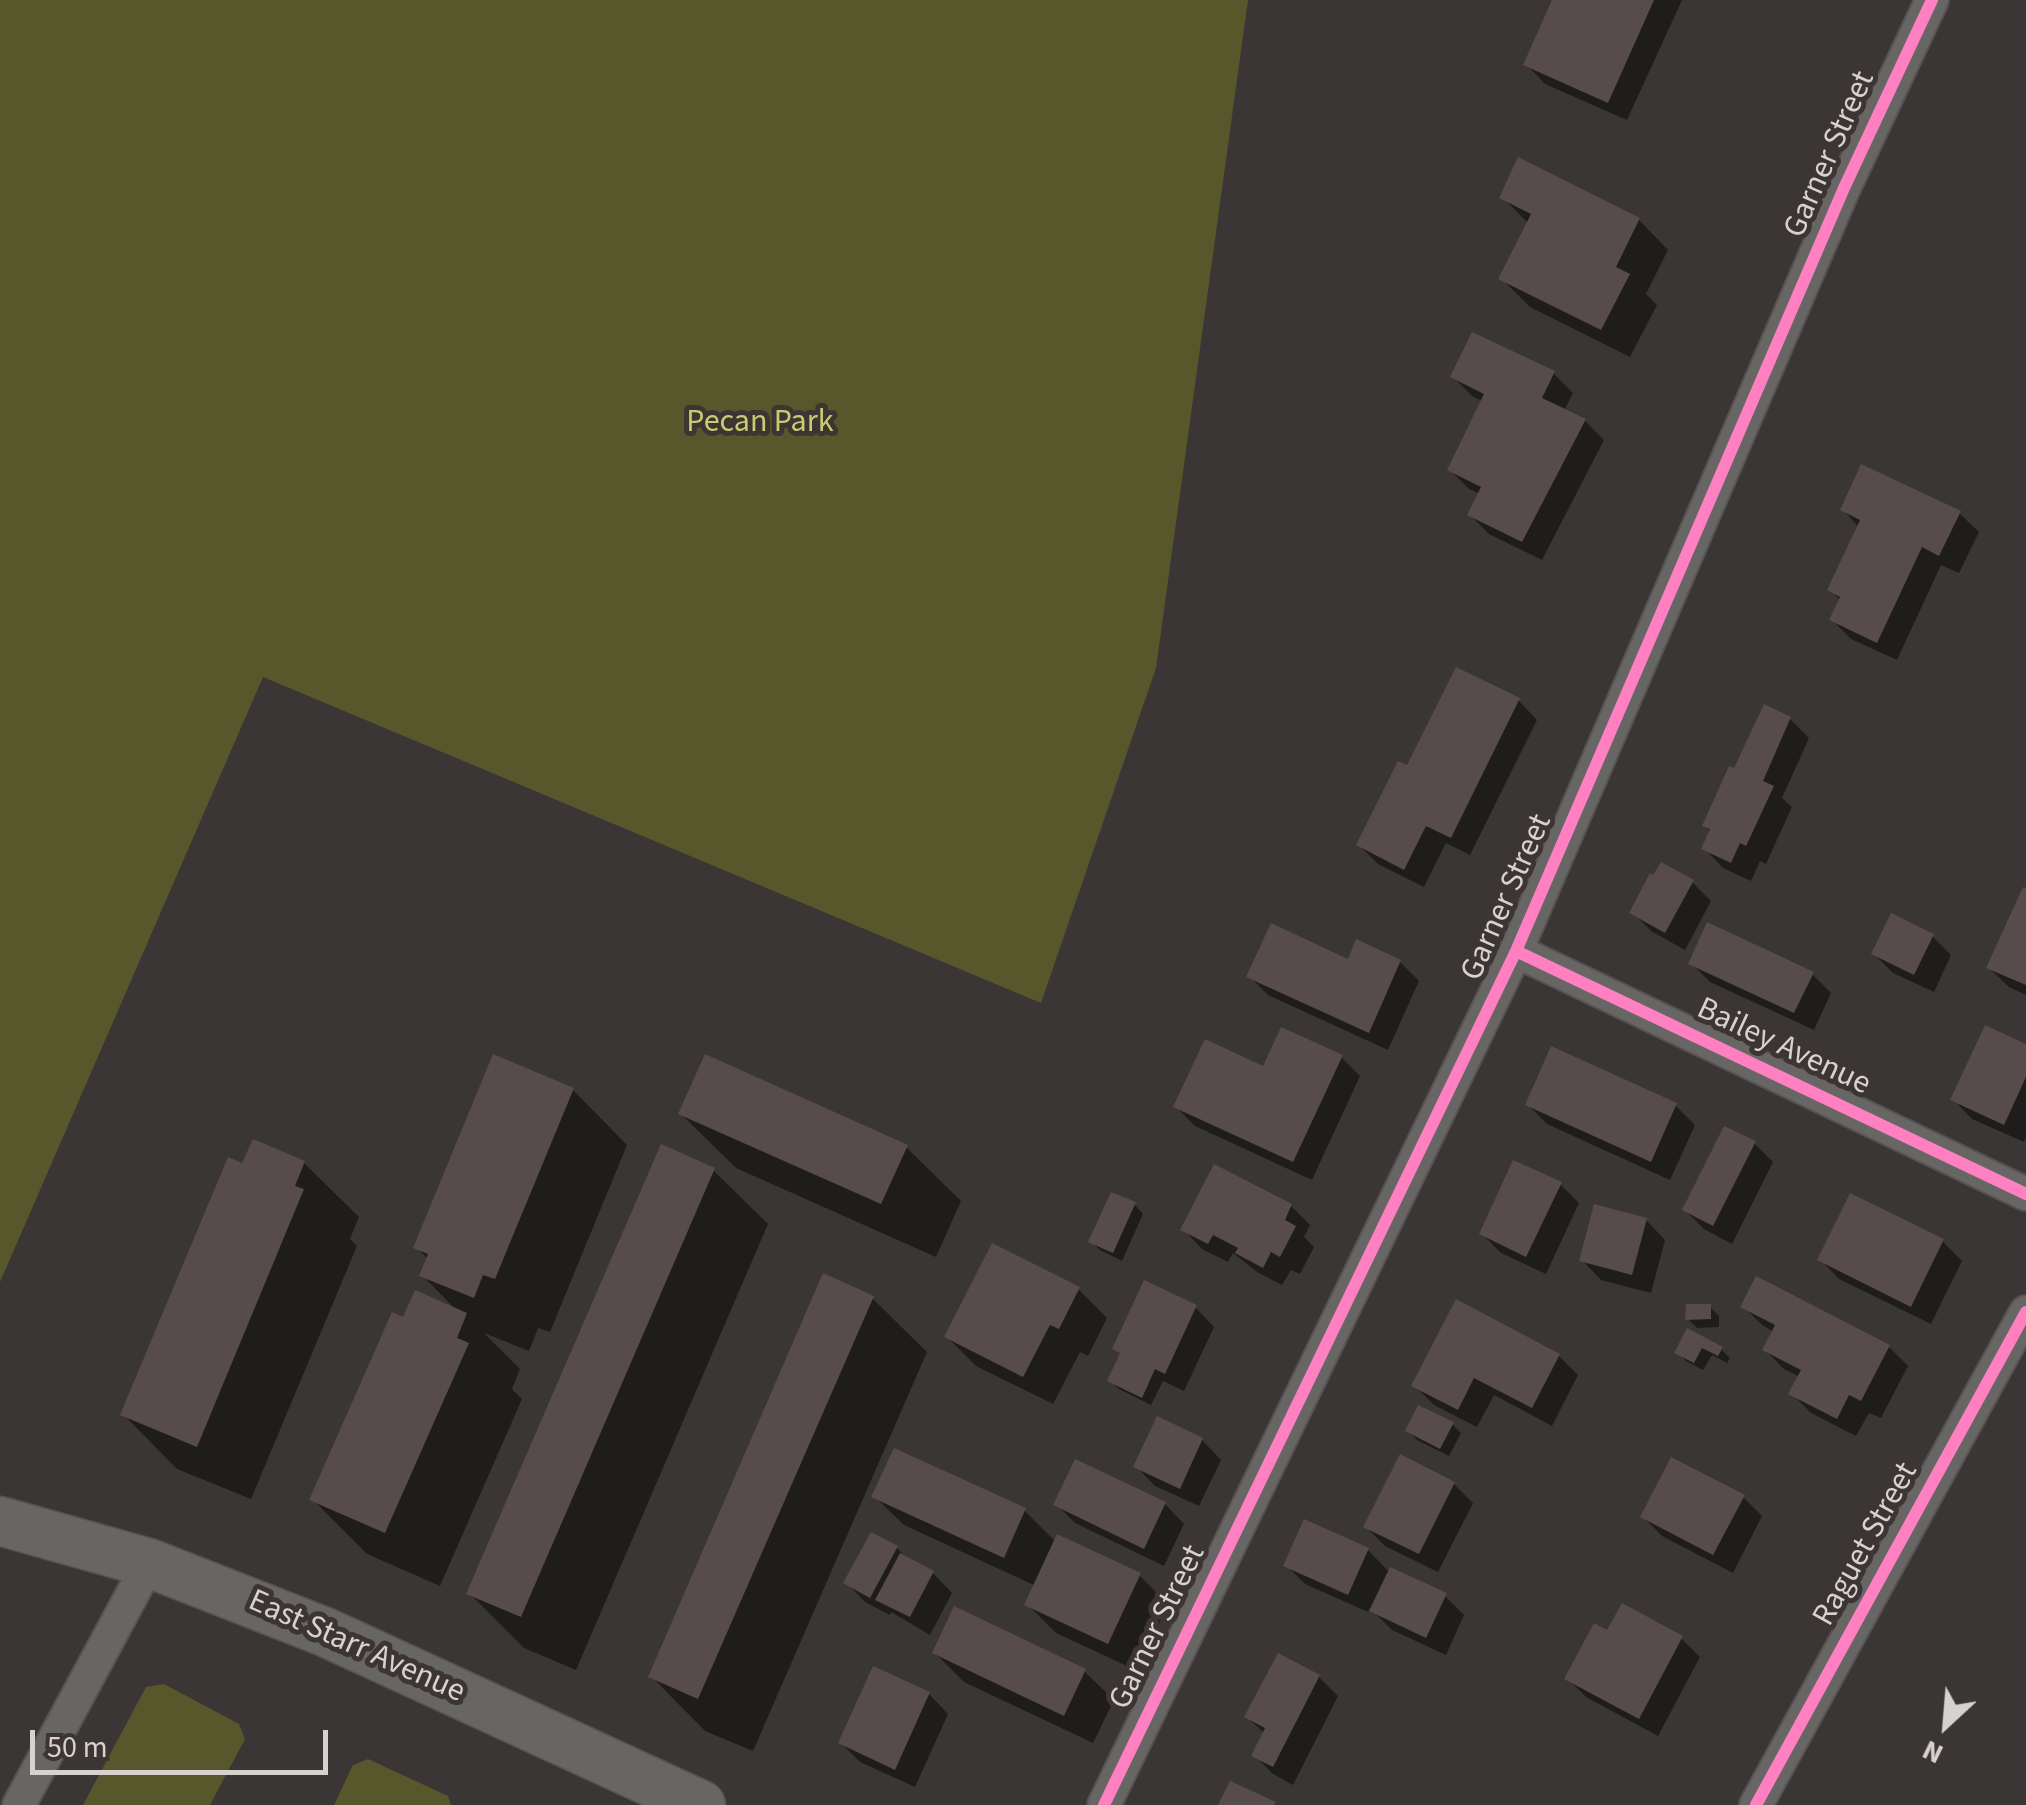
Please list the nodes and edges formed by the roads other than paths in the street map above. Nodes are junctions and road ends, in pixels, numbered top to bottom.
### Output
1 (1932, 0) edge
2 (1516, 952) junction
3 (2026, 1194) edge
4 (2026, 1312) edge
5 (0, 1520) edge
6 (149, 1563) junction
7 (19, 1805) edge
8 (701, 1805) edge
9 (1104, 1805) edge
10 (1756, 1805) edge

1 - 2 street, Garner Street
2 - 3 street, Bailey Avenue
2 - 9 street, Garner Street
4 - 10 street, Raguet Street
5 - 6 main road, East Starr Avenue
6 - 7 street
6 - 8 main road, East Starr Avenue

